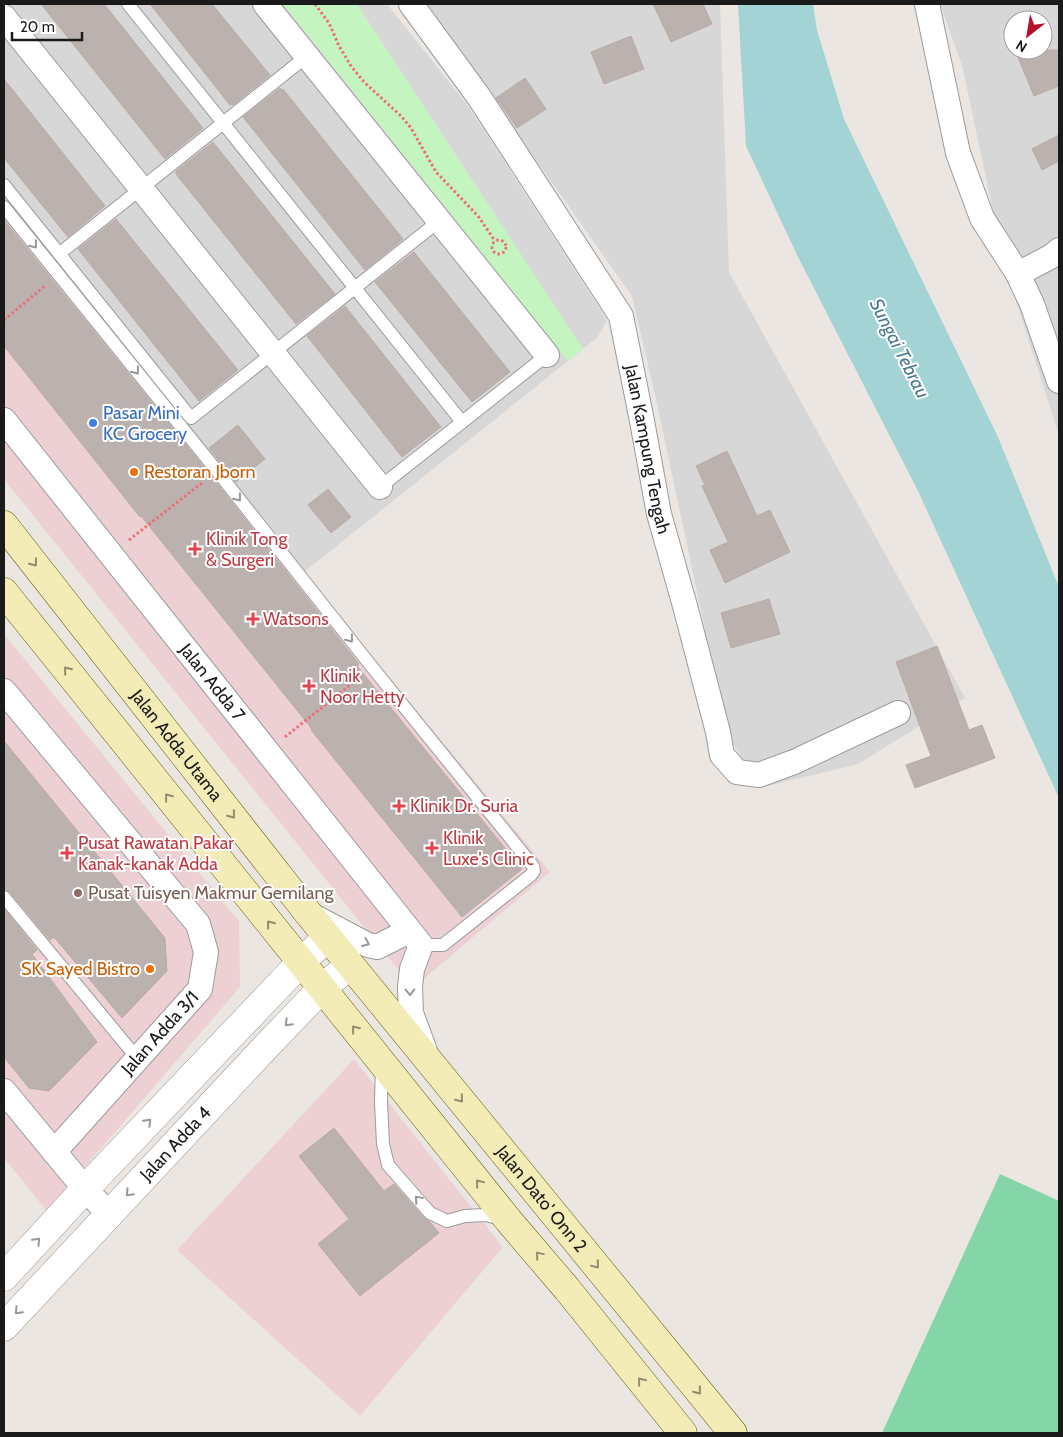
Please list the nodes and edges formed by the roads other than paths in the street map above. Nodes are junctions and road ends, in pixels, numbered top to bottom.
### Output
1 (128, 4) edge
2 (265, 4) edge
3 (411, 4) edge
4 (927, 4) edge
5 (4, 17) edge
6 (307, 56) junction
7 (223, 123) junction
8 (4, 185) edge
9 (141, 188) junction
10 (4, 207) edge
11 (439, 221) junction
12 (1059, 250) edge
13 (59, 254) junction
14 (1018, 274) junction
15 (355, 288) junction
16 (272, 353) junction
17 (547, 355) joint
18 (1057, 368) edge
19 (4, 420) edge
20 (462, 422) junction
21 (380, 488) joint
22 (4, 525) edge
23 (4, 592) edge
24 (5, 694) edge
25 (898, 712) dead end
26 (4, 897) edge
27 (308, 913) junction
28 (328, 937) junction
29 (415, 938) junction
30 (301, 962) junction
31 (350, 965) junction
32 (322, 988) junction
33 (137, 1058) junction
34 (429, 1061) junction
35 (382, 1062) junction
36 (4, 1091) edge
37 (54, 1152) junction
38 (85, 1189) junction
39 (109, 1214) junction
40 (509, 1221) junction
41 (4, 1276) edge
42 (4, 1327) edge
43 (683, 1433) edge
44 (733, 1433) edge

1 - 7 lane
2 - 6 street
3 - 25 street, Jalan Kampung Tengah
4 - 14 street
5 - 9 street
6 - 7 lane
6 - 11 street
7 - 9 lane
7 - 15 lane
8 - 13 lane
9 - 13 lane
9 - 16 street
10 -> 29 lane
11 - 15 lane
11 - 17 street
12 - 14 street
13 - 16 lane
14 - 18 street
15 - 16 lane
15 - 20 lane
16 - 21 street
17 - 20 lane
19 - 29 street, Jalan Adda 7
20 - 21 lane
22 -> 27 main road, Jalan Adda Utama
30 -> 23 main road
24 - 33 street, Jalan Adda 3/1
26 - 33 lane
27 - 28 main road, Jalan Adda Utama
27 -> 29 street
28 - 30 street, Jalan Adda 4
28 - 31 main road, Jalan Adda Utama
29 -> 34 street
30 - 32 main road
38 -> 30 street, Jalan Adda 4
31 - 32 street, Jalan Adda 4
31 - 34 main road, Jalan Dato' Onn 2
35 -> 32 main road
32 -> 39 street, Jalan Adda 4
33 - 37 street, Jalan Adda 3/1
34 -> 44 main road, Jalan Dato' Onn 2
40 -> 35 main road
40 -> 35 lane
36 - 37 street
37 - 38 street
38 - 39 street
41 -> 38 street, Jalan Adda 4
39 -> 42 street, Jalan Adda 4
43 -> 40 main road

